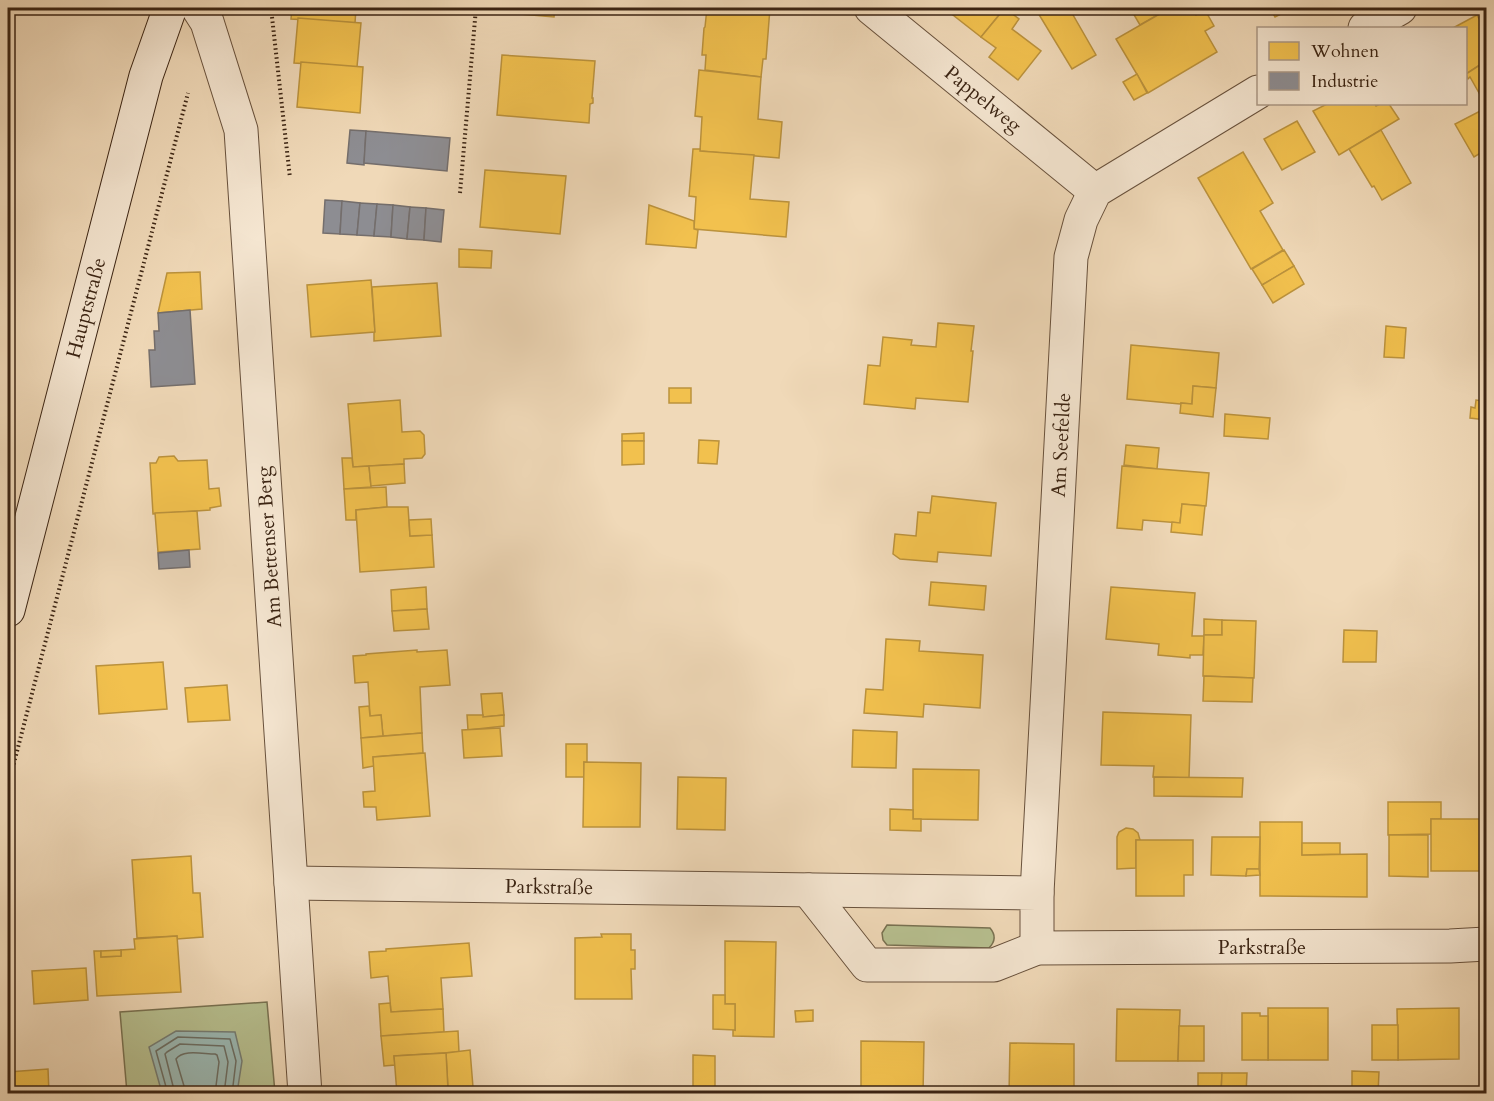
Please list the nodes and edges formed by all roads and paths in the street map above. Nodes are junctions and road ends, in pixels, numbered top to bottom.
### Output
1 (170, 8) edge
2 (198, 8) edge
3 (271, 8) edge
4 (476, 8) edge
5 (872, 8) edge
6 (190, 85) dead end
7 (1257, 93) edge
8 (290, 178) dead end
9 (1095, 190) junction
10 (459, 193) dead end
11 (8, 610) edge
12 (8, 786) edge
13 (291, 883) junction
14 (808, 890) junction
15 (1037, 893) junction
16 (1486, 944) edge
17 (1037, 948) junction
18 (305, 1094) edge

1 - 11 street, Hauptstraße
2 - 13 street, Am Bettenser Berg
3 - 8 path
4 - 10 path
5 - 9 street, Pappelweg
6 - 12 path
7 - 9 street
9 - 15 street, Am Seefelde
13 - 14 street, Parkstraße
13 - 18 street, Am Bettenser Berg
14 - 15 street, Parkstraße
14 - 17 street, Parkstraße
15 - 17 street
16 - 17 street, Parkstraße

